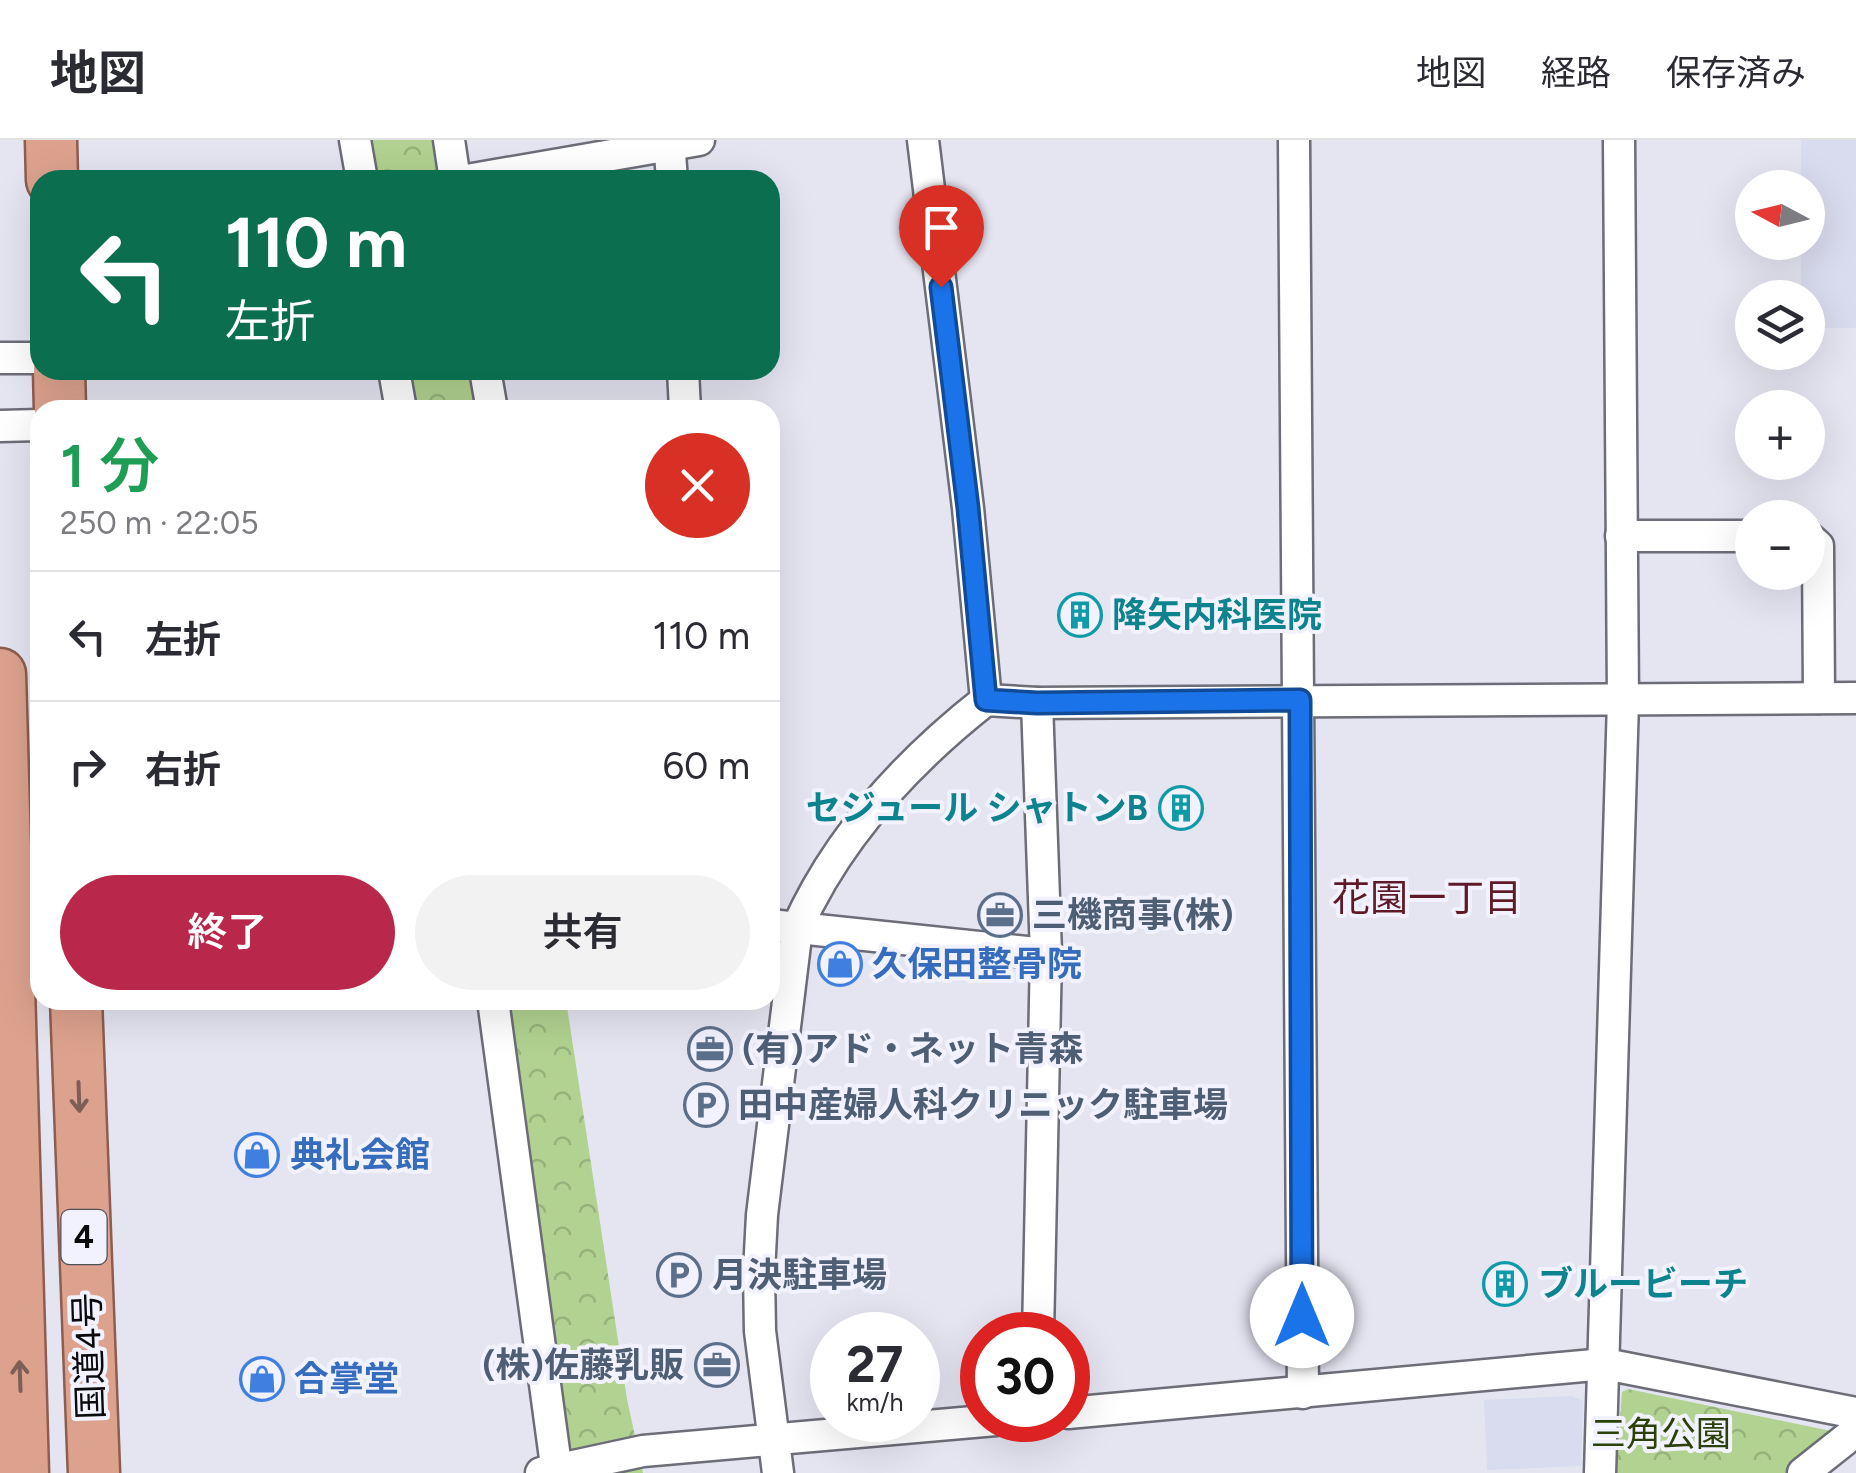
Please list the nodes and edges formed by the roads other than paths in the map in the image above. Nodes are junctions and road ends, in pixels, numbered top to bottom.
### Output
1 (50, 140) edge
2 (355, 140) edge
3 (449, 140) edge
4 (923, 140) edge
5 (1294, 140) edge
6 (1618, 140) edge
7 (679, 142) edge
8 (52, 170) edge
9 (360, 170) edge
10 (454, 170) edge
11 (523, 170) edge
12 (674, 170) edge
13 (0, 358) edge
14 (30, 358) edge
15 (0, 426) edge
16 (30, 426) edge
17 (1621, 536) junction
18 (1735, 536) edge
19 (1818, 590) edge
20 (0, 674) edge
21 (1819, 698) junction
22 (1856, 698) edge
23 (986, 700) junction
24 (1300, 700) junction
25 (1623, 701) junction
26 (1037, 703) junction
27 (23, 881) edge
28 (784, 926) edge
29 (1046, 954) junction
30 (16, 978) edge
31 (780, 980) edge
32 (76, 1010) edge
33 (494, 1010) edge
34 (778, 1010) edge
35 (1038, 1312) edge
36 (1605, 1364) junction
37 (1303, 1393) junction
38 (1090, 1411) edge
39 (1856, 1413) edge
40 (960, 1424) edge
41 (1856, 1432) edge
42 (774, 1442) junction
43 (551, 1472) edge
44 (23, 1473) edge
45 (94, 1473) edge
46 (778, 1473) edge
47 (1600, 1473) edge
48 (1803, 1473) edge

1 - 8 highway
2 - 9 street
3 - 10 street
4 - 23 street
5 - 24 street
6 - 17 street
7 - 11 street
7 - 12 street
13 - 14 street
15 - 16 street
17 - 18 street
17 - 25 street
19 - 21 street
20 - 27 highway, 国道4号 / 4
21 - 22 street
21 - 25 street
23 - 26 street
23 - 28 street
24 - 25 street
24 - 26 street
24 - 37 street
25 - 36 street
26 - 29 street
27 - 30 highway, 国道4号 / 4
28 - 29 street
28 - 31 street
29 - 35 street
44 -> 30 highway, 国道4号 / 4
32 -> 45 highway, 国道4号 / 4
33 - 43 street
34 - 42 street
36 - 37 street
36 - 39 street
36 - 47 street
37 - 38 street
40 - 42 street
41 - 48 street
42 - 43 street
42 - 46 street

